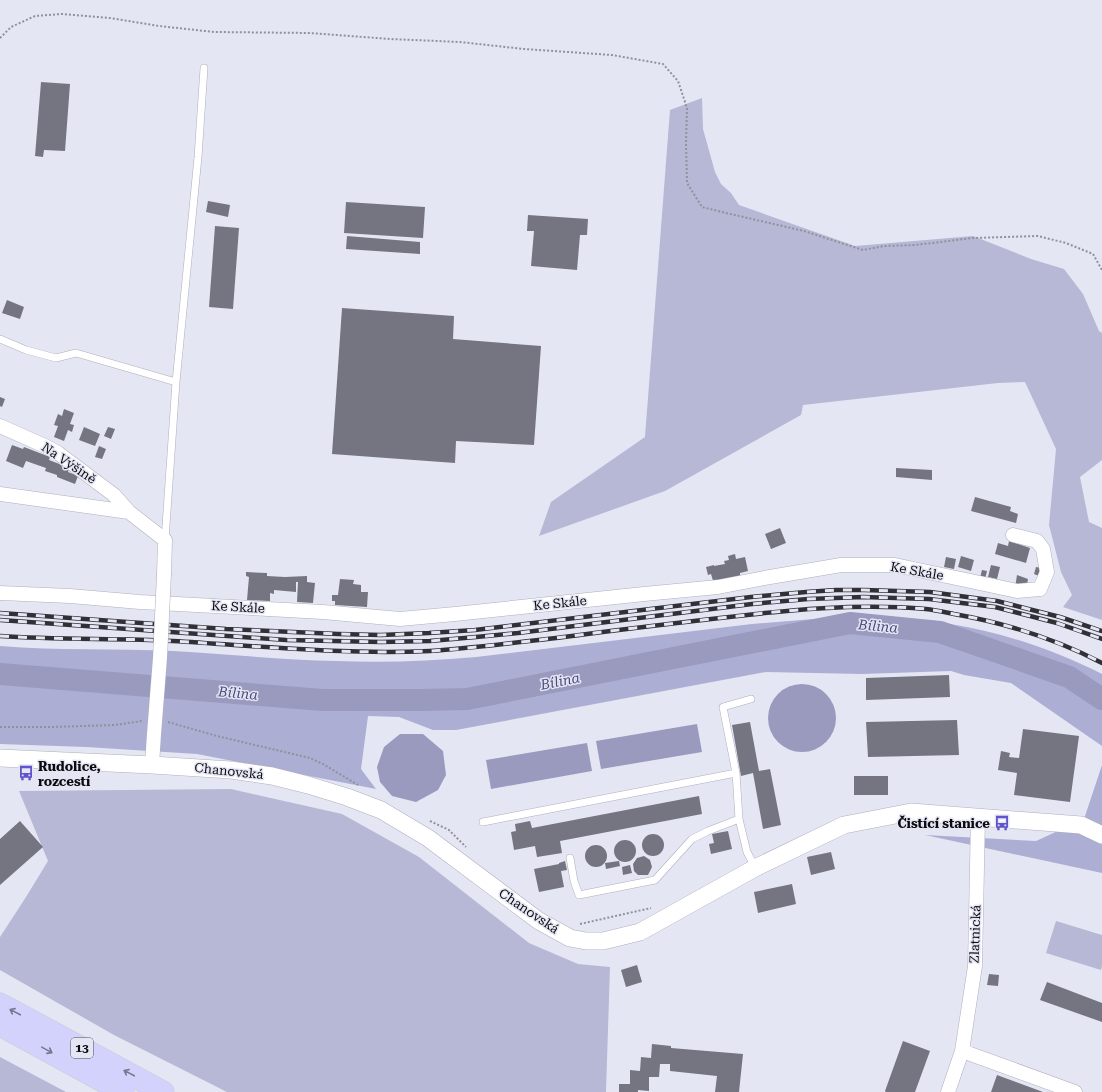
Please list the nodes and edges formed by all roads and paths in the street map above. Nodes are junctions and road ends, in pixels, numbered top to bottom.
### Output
1 (0, 38) edge
2 (204, 68) dead end
3 (1102, 270) edge
4 (0, 339) edge
5 (176, 382) junction
6 (0, 426) edge
7 (0, 494) edge
8 (129, 512) junction
9 (1013, 535) dead end
10 (165, 540) junction
11 (0, 594) edge
12 (751, 699) dead end
13 (0, 758) edge
14 (152, 765) junction
15 (736, 773) junction
16 (978, 817) junction
17 (739, 819) junction
18 (483, 822) dead end
19 (1102, 835) edge
20 (570, 858) dead end
21 (755, 868) junction
22 (0, 1004) edge
23 (0, 1025) edge
24 (962, 1051) junction
25 (123, 1092) edge
26 (163, 1092) edge
27 (948, 1092) edge
28 (1075, 1092) edge

1 - 3 path
2 - 5 lane
4 - 5 lane
5 - 10 lane
6 - 8 street, Na Výšině
7 - 8 street
8 - 10 street
9 - 11 street, Ke Skále
10 - 14 street, bridge
12 - 15 lane
13 - 14 street, Chanovská
14 - 21 street, Chanovská
15 - 17 lane
15 - 18 lane
16 - 19 street, Chanovská
16 - 21 street, Chanovská
16 - 24 street, Zlatnická
17 - 20 lane
17 - 21 lane
26 -> 22 highway, 13
23 -> 25 highway, 13
24 - 27 street, Zlatnická
24 - 28 street

